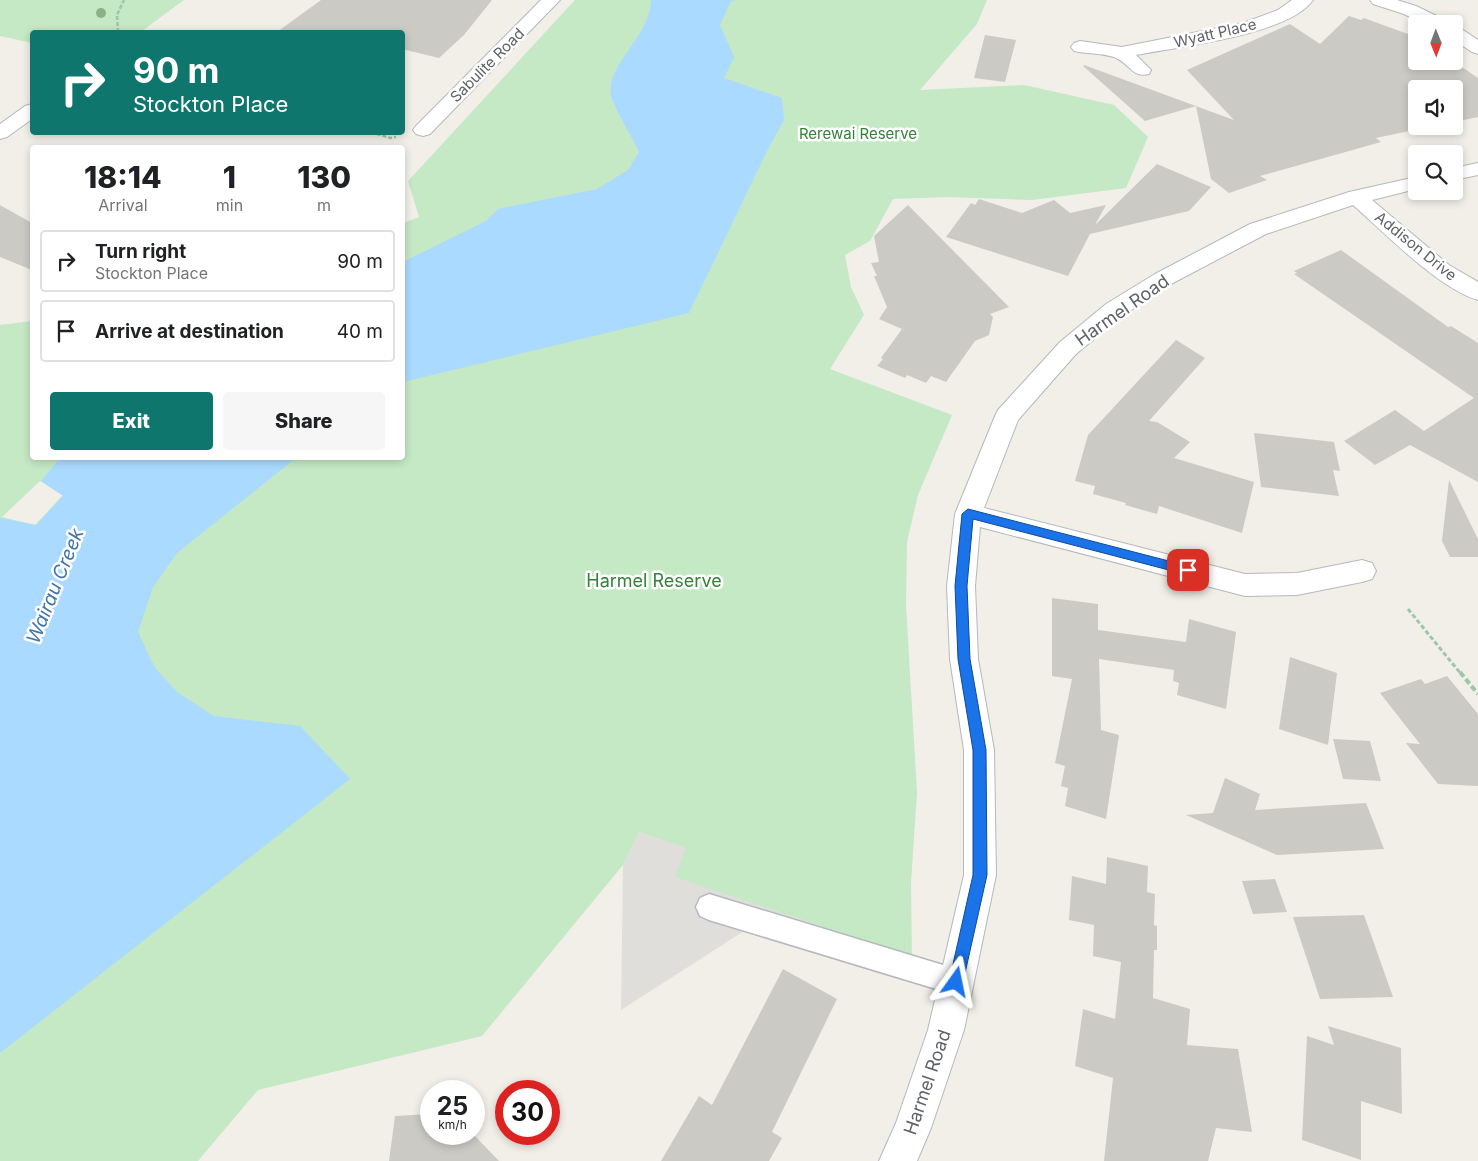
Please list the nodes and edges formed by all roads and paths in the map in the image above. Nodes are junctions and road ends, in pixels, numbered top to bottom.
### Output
1 (124, 0) edge
2 (551, 0) edge
3 (1304, 0) edge
4 (1379, 0) edge
5 (1420, 15) edge
6 (118, 30) edge
7 (1463, 38) edge
8 (1080, 47) dead end
9 (1478, 48) edge
10 (1121, 52) junction
11 (1142, 70) dead end
12 (30, 111) edge
13 (423, 130) dead end
14 (0, 133) edge
15 (380, 135) edge
16 (402, 136) dead end
17 (1478, 169) edge
18 (1463, 172) edge
19 (1408, 185) edge
20 (1356, 197) junction
21 (1478, 292) edge
22 (968, 514) junction
23 (1362, 571) dead end
24 (1408, 609) dead end
25 (1478, 694) edge
26 (709, 907) dead end
27 (956, 982) junction
28 (898, 1161) edge

1 - 6 path
2 - 13 street, Sabulite Road
3 - 10 street, Wyatt Place
4 - 5 street
7 - 9 street
8 - 10 street, Wyatt Place
10 - 11 street
12 - 14 street
15 - 16 path
17 - 18 street
19 - 20 street, Harmel Road
20 - 21 street, Addison Drive
20 - 22 street, Harmel Road
22 - 23 street
22 - 27 street, Harmel Road
24 - 25 path
26 - 27 lane
27 - 28 street, Harmel Road

